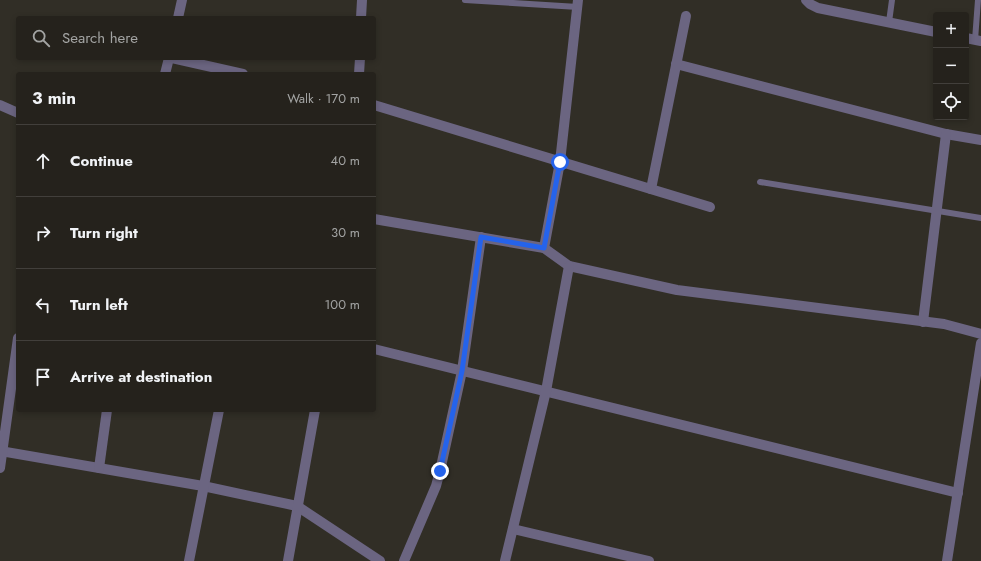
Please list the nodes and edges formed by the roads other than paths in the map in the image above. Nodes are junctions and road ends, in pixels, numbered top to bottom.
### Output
1 (182, 0) edge
2 (362, 0) edge
3 (465, 0) edge
4 (806, 0) edge
5 (892, 0) edge
6 (978, 0) edge
7 (578, 4) edge
8 (178, 16) edge
9 (361, 16) edge
10 (686, 16) dead end
11 (889, 22) junction
12 (933, 31) edge
13 (974, 39) edge
14 (168, 60) edge
15 (181, 60) edge
16 (360, 60) edge
17 (676, 64) junction
18 (166, 72) edge
19 (233, 72) edge
20 (359, 72) edge
21 (0, 105) edge
22 (376, 106) edge
23 (16, 112) edge
24 (946, 134) junction
25 (981, 140) edge
26 (560, 162) junction
27 (760, 182) dead end
28 (651, 189) junction
29 (710, 207) dead end
30 (937, 210) junction
31 (981, 218) edge
32 (376, 219) edge
33 (481, 237) junction
34 (544, 248) junction
35 (569, 266) junction
36 (923, 322) junction
37 (981, 334) edge
38 (981, 343) edge
39 (376, 350) edge
40 (16, 352) edge
41 (462, 371) junction
42 (546, 391) junction
43 (107, 412) edge
44 (219, 412) edge
45 (315, 412) edge
46 (2, 452) edge
47 (0, 468) edge
48 (99, 468) junction
49 (203, 486) junction
50 (958, 493) junction
51 (297, 506) junction
52 (513, 529) junction
53 (189, 561) edge
54 (288, 561) edge
55 (380, 561) edge
56 (404, 561) edge
57 (505, 561) edge
58 (649, 561) edge
59 (947, 561) edge

1 - 8 street
2 - 9 street
3 - 7 lane
4 - 11 street
5 - 11 lane
6 - 13 lane
7 - 26 street
10 - 17 street
11 - 12 street
14 - 18 street
15 - 19 street
16 - 20 street
17 - 24 street
17 - 28 street
21 - 23 street
22 - 26 street
24 - 25 street
24 - 30 street
26 - 28 street
26 - 34 street
27 - 30 lane
28 - 29 street
30 - 31 lane
30 - 36 street
32 - 33 street
33 - 34 street
33 - 41 street
34 - 35 street
35 - 36 street
35 - 42 street
36 - 37 street
38 - 50 street
39 - 41 street
40 - 46 street
41 - 42 street
41 - 56 street
42 - 50 street
42 - 52 street
43 - 48 street
44 - 49 street
45 - 51 street
46 - 47 street
46 - 48 street
48 - 49 street
49 - 51 street
49 - 53 street
50 - 59 street
51 - 54 street
51 - 55 street
52 - 57 street
52 - 58 street

